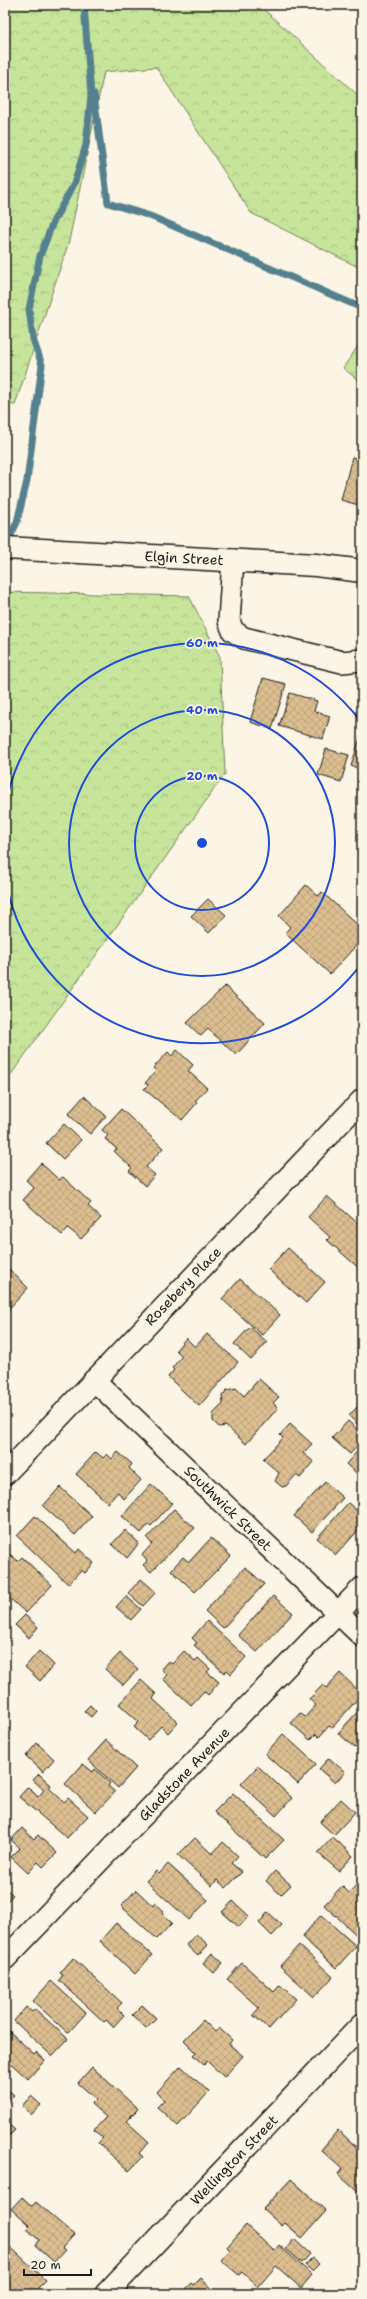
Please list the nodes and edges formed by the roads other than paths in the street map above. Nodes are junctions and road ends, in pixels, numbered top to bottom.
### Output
1 (5, 548) edge
2 (233, 560) junction
3 (362, 571) edge
4 (362, 660) edge
5 (362, 1100) edge
6 (94, 1380) junction
7 (5, 1474) edge
8 (362, 1588) edge
9 (338, 1614) junction
10 (362, 1636) edge
11 (5, 1959) edge
12 (362, 2025) edge
13 (106, 2294) edge

1 - 2 street, Elgin Street
2 - 3 street, Elgin Street
2 - 4 street
5 - 6 street, Rosebery Place
6 - 7 street, Rosebery Place
6 - 9 street, Southwick Street
8 - 9 street, Gladstone Avenue
9 - 10 street, Southwick Street
9 - 11 street, Gladstone Avenue
12 - 13 street, Wellington Street

